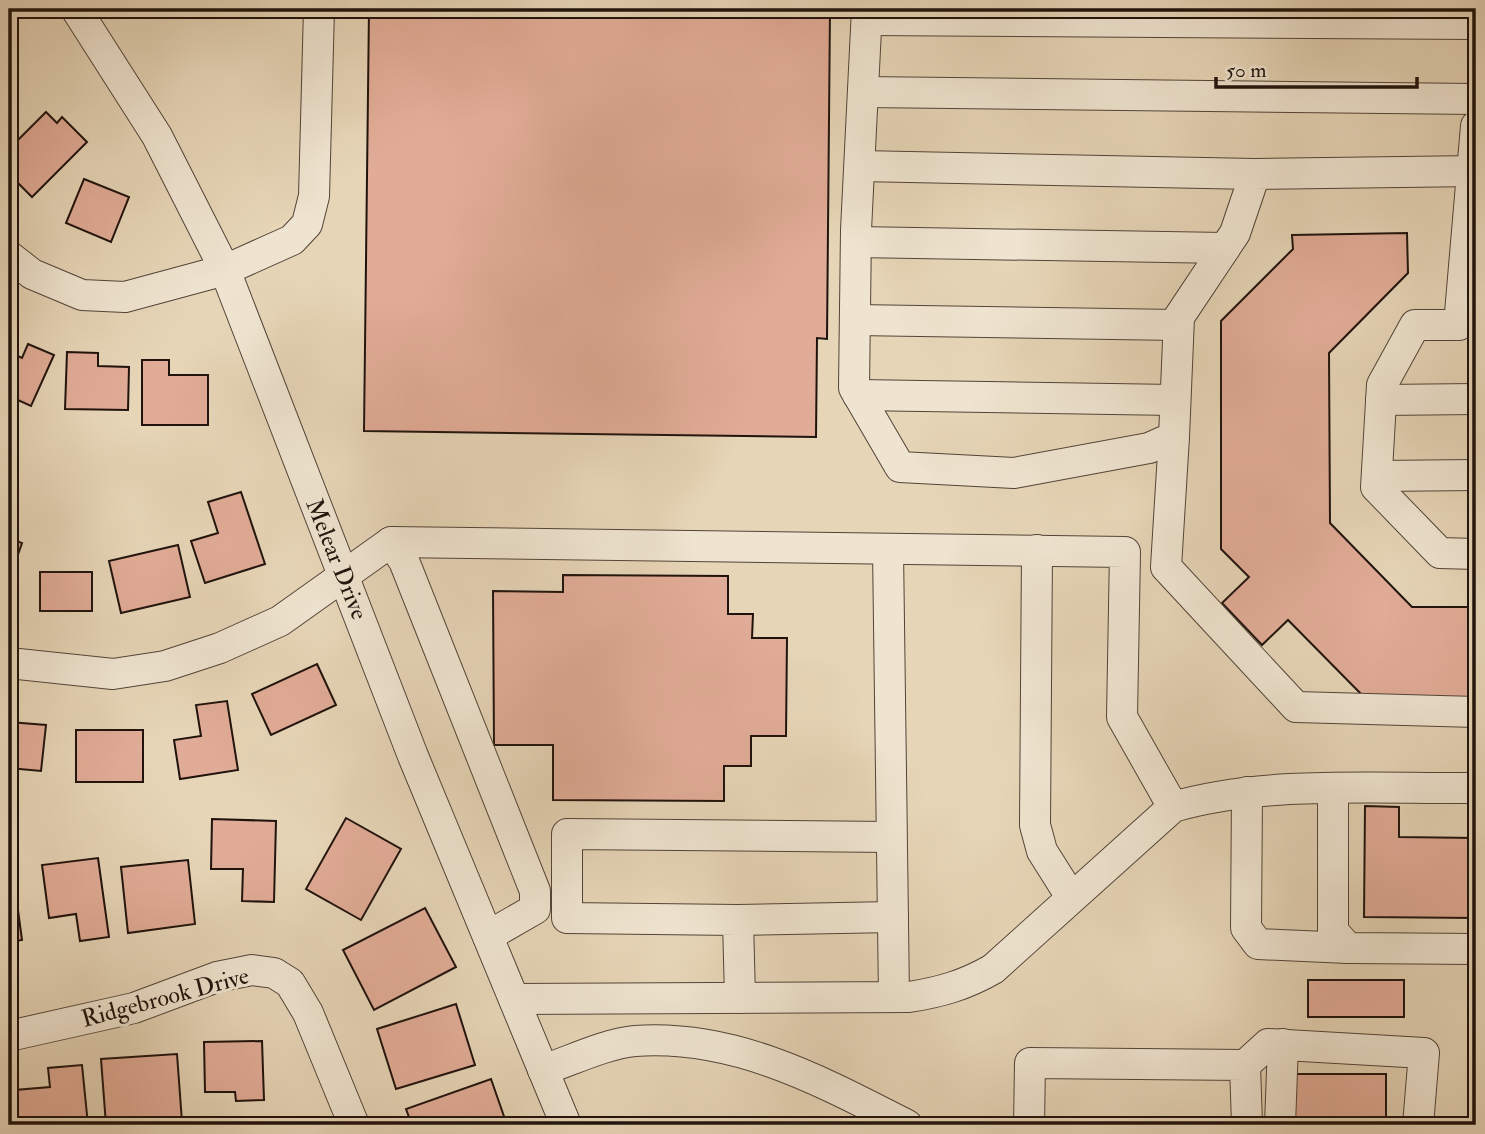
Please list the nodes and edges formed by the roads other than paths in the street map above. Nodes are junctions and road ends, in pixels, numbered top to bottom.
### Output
1 (76, 9) edge
2 (319, 9) edge
3 (867, 14) edge
4 (1476, 24) edge
5 (863, 92) junction
6 (1476, 99) edge
7 (1476, 126) edge
8 (860, 166) junction
9 (1474, 171) edge
10 (1255, 174) junction
11 (856, 242) junction
12 (1225, 248) junction
13 (1471, 248) edge
14 (9, 256) edge
15 (225, 270) junction
16 (855, 320) junction
17 (1178, 325) junction
18 (1468, 326) edge
19 (858, 395) junction
20 (1476, 399) edge
21 (1175, 400) junction
22 (1381, 400) junction
23 (1174, 437) junction
24 (1476, 475) edge
25 (1377, 476) junction
26 (391, 542) junction
27 (888, 549) junction
28 (1037, 550) junction
29 (1476, 554) edge
30 (345, 575) junction
31 (9, 663) edge
32 (1476, 712) edge
33 (1476, 788) edge
34 (1334, 790) junction
35 (1247, 792) junction
36 (1173, 807) junction
37 (891, 837) junction
38 (1072, 897) junction
39 (892, 917) junction
40 (738, 920) junction
41 (488, 936) junction
42 (1348, 948) junction
43 (1476, 949) edge
44 (894, 997) junction
45 (740, 998) junction
46 (514, 999) junction
47 (9, 1036) edge
48 (1283, 1044) junction
49 (1245, 1065) junction
50 (543, 1070) junction
51 (354, 1125) edge
52 (566, 1125) edge
53 (907, 1125) edge
54 (1030, 1125) edge
55 (1247, 1125) edge
56 (1280, 1125) edge
57 (1418, 1125) edge

1 - 15 street, Melear Drive
2 - 15 street
3 - 4 street
3 - 5 street
5 - 6 street
5 - 8 street
7 - 9 street
8 - 10 street
8 - 11 street
9 - 10 street
9 - 13 street
10 - 12 street
11 - 12 street
11 - 16 street
12 - 17 street
13 - 18 street
14 - 15 street
15 - 30 street, Melear Drive
16 - 17 street
16 - 19 street
17 - 21 street
18 - 22 street
19 - 21 street
19 - 23 street
20 - 22 street
21 - 23 street
22 - 25 street
23 - 32 street
24 - 25 street
25 - 29 street
26 - 27 street
26 - 30 street
26 - 41 street
27 - 28 street
27 - 37 street
28 - 36 street
28 - 38 street
30 - 31 street
30 - 41 street, Melear Drive
33 - 34 street
34 - 35 street
34 - 42 street
35 - 36 street
35 - 42 street
36 - 38 street
37 - 39 street
37 - 40 street
38 - 44 street
39 - 40 street
39 - 44 street
40 - 45 street
41 - 46 street, Melear Drive
42 - 43 street
44 - 45 street
45 - 46 street
46 - 50 street, Melear Drive
47 - 51 street, Ridgebrook Drive
48 - 49 street
48 - 56 street
48 - 57 street
49 - 54 street
49 - 55 street
50 - 52 street, Melear Drive
50 - 53 street

